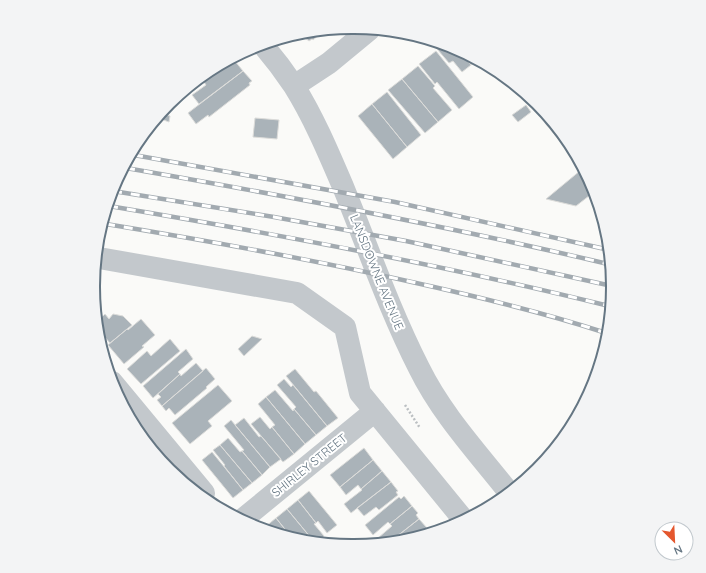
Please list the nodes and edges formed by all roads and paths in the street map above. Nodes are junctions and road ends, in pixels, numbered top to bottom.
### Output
1 (363, 35) edge
2 (266, 49) edge
3 (294, 86) junction
4 (102, 259) edge
5 (129, 403) edge
6 (405, 405) dead end
7 (375, 411) junction
8 (422, 432) dead end
9 (199, 487) edge
10 (505, 488) edge
11 (460, 515) edge
12 (247, 516) edge

1 - 3 street
2 - 3 street, LANSDOWNE AVENUE
3 - 10 street, LANSDOWNE AVENUE
4 - 7 street
5 - 9 street
6 - 8 path
7 - 11 street
7 - 12 street, SHIRLEY STREET

